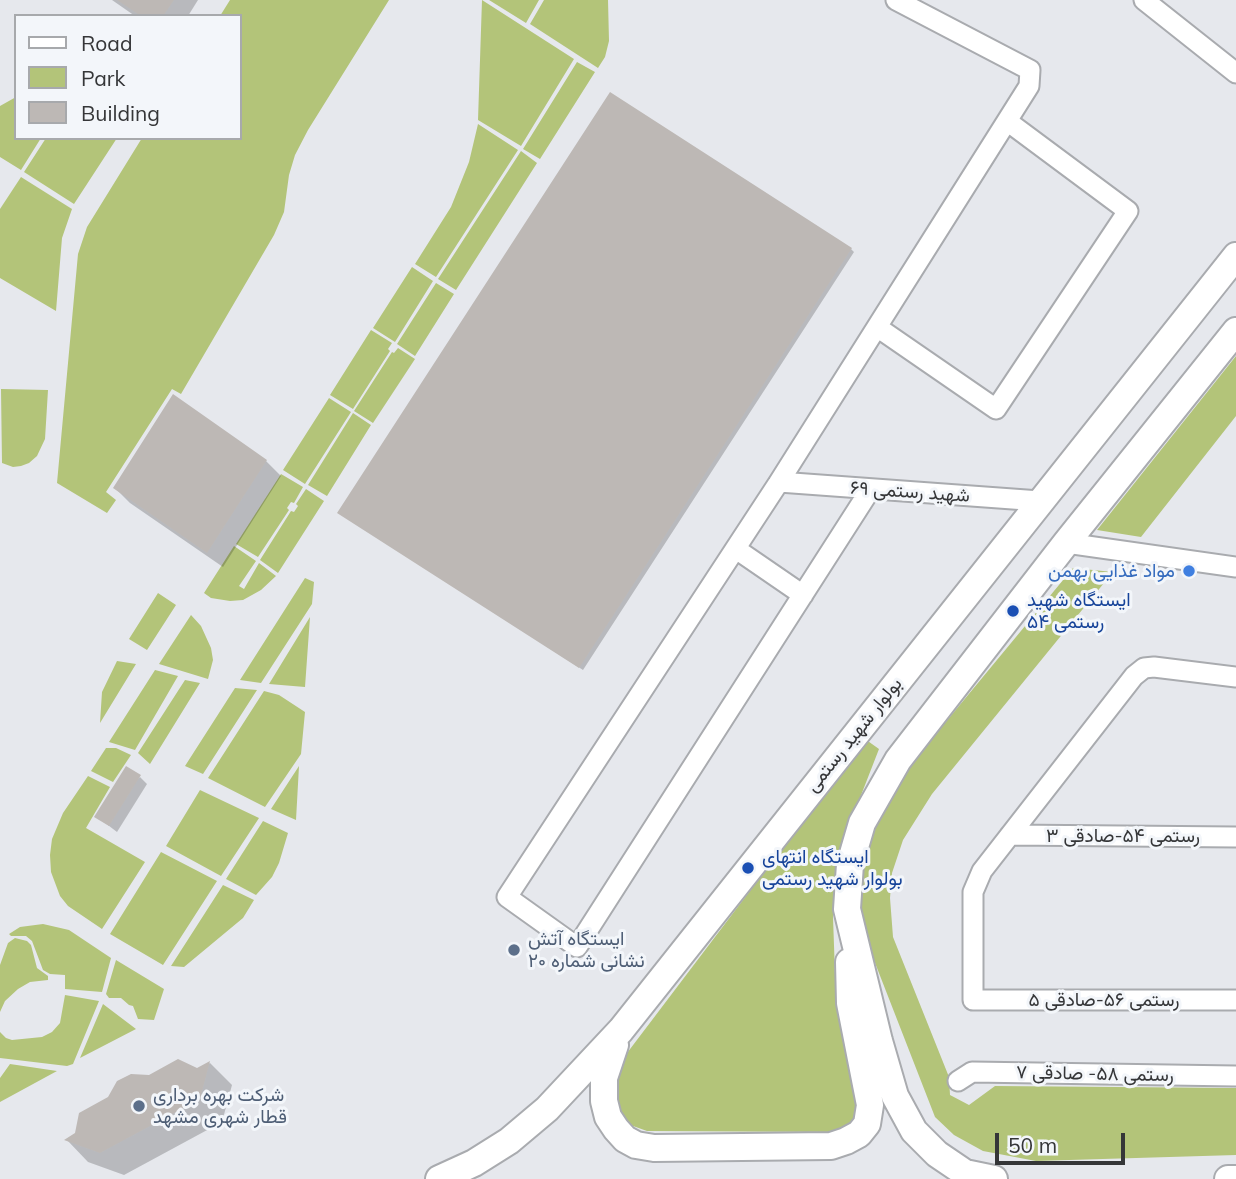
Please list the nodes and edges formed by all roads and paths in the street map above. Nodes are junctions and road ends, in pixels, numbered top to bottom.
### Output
1 (896, 0) edge
2 (1144, 0) edge
3 (1236, 74) edge
4 (1007, 121) junction
5 (1236, 256) edge
6 (877, 327) junction
7 (1236, 331) edge
8 (779, 482) junction
9 (870, 490) junction
10 (1040, 501) junction
11 (1066, 543) junction
12 (736, 549) junction
13 (1236, 567) edge
14 (803, 595) junction
15 (1236, 677) edge
16 (1010, 835) junction
17 (1236, 837) edge
18 (847, 909) junction
19 (1236, 1000) edge
20 (621, 1030) junction
21 (1236, 1076) edge
22 (958, 1081) dead end
23 (439, 1179) edge
24 (994, 1179) edge
25 (1228, 1179) edge
26 (1236, 1179) edge

1 - 4 street
2 - 3 street
4 - 6 street
4 - 6 street
5 - 10 main road, بولوار شهید رستمی
6 - 8 street
7 - 11 main road
8 - 9 street, شهید رستمی ۶۹
8 - 12 street
9 - 10 street, شهید رستمی ۶۹
9 - 14 street
10 - 20 main road, بولوار شهید رستمی
11 - 13 street
11 - 18 main road
12 - 14 street
12 - 14 street
15 - 16 street
16 - 17 street, رستمی ۵۴-صادقی ۳
16 - 19 street, رستمی ۵۶-صادقی ۵
18 - 20 main road
18 - 24 main road
20 - 23 main road, بولوار شهید رستمی
21 - 22 street, رستمی ۵۸- صادقی ۷
25 - 26 main road

